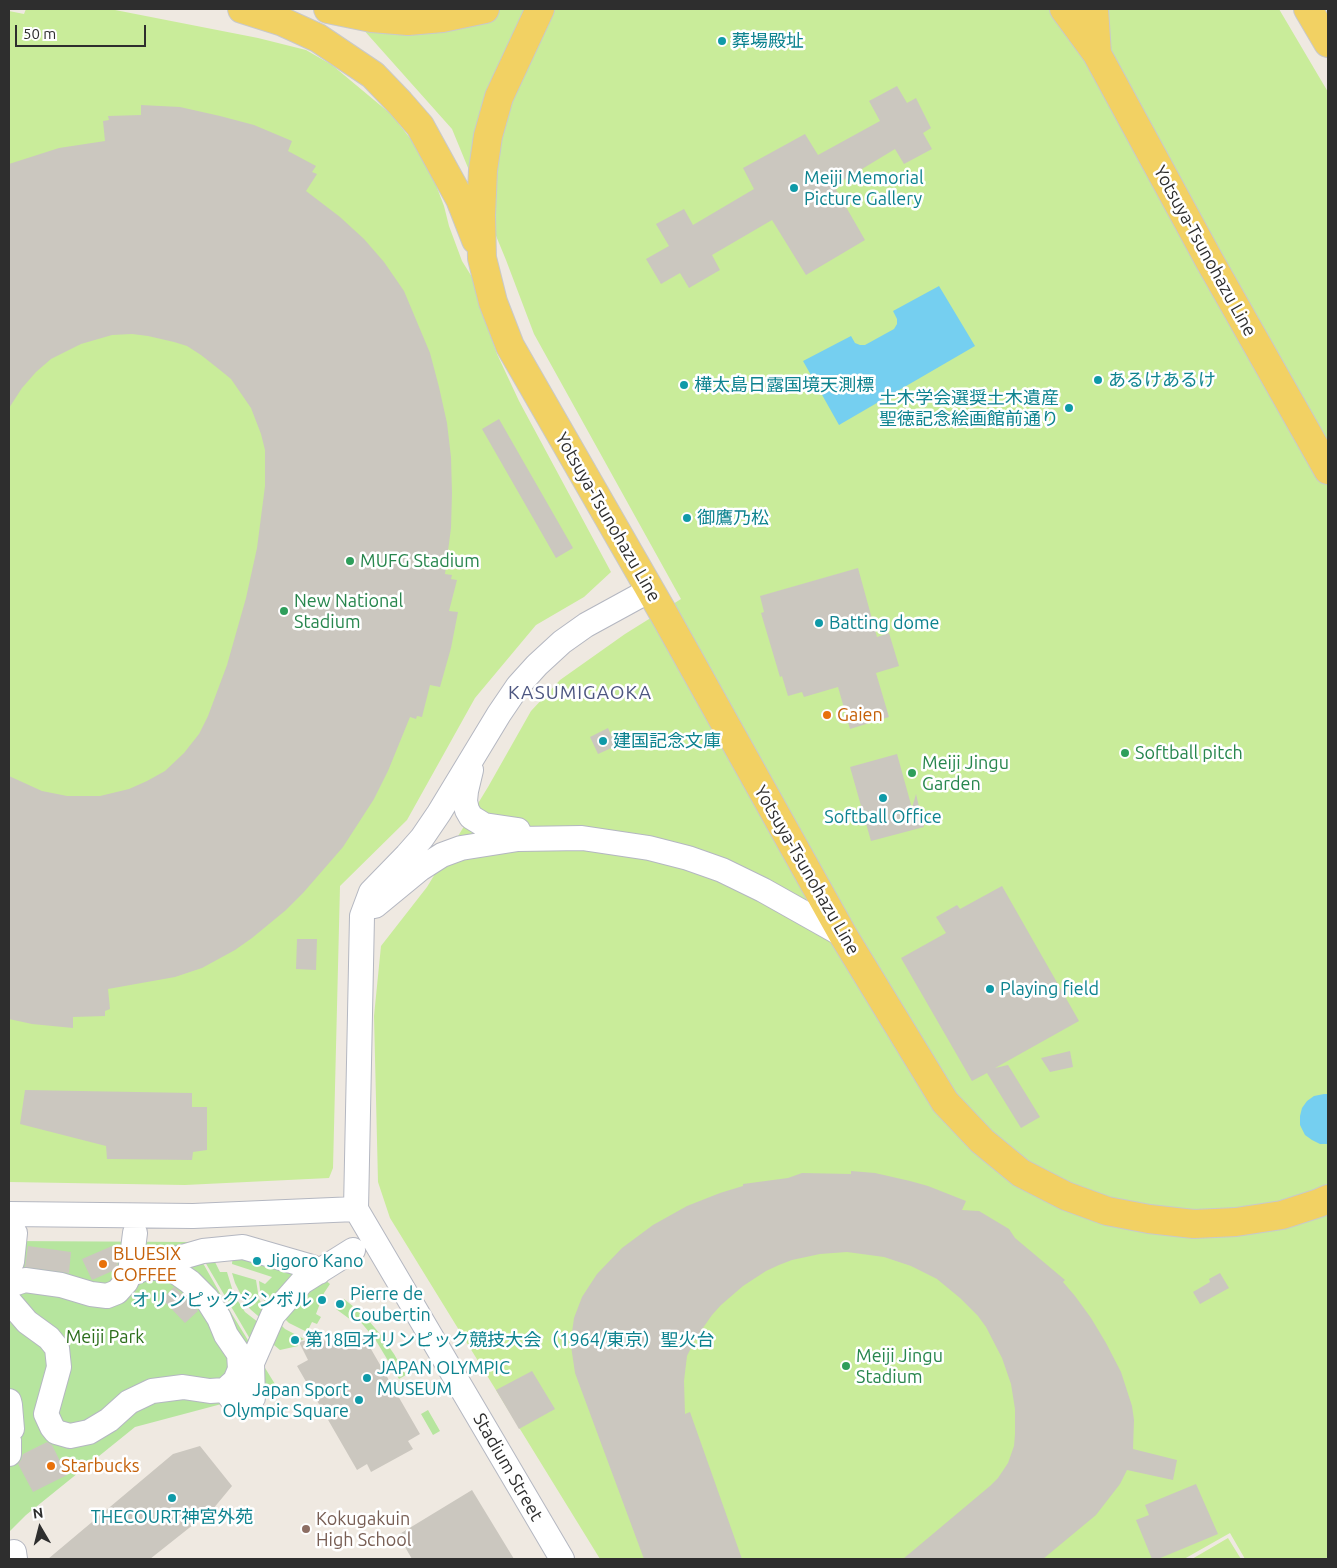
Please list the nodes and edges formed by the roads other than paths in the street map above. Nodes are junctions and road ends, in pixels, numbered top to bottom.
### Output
1 (242, 9) edge
2 (328, 9) edge
3 (485, 9) edge
4 (540, 9) edge
5 (1064, 9) edge
6 (1094, 9) edge
7 (1308, 9) edge
8 (1328, 43) edge
9 (1097, 54) junction
10 (482, 258) junction
11 (1322, 455) edge
12 (1328, 470) edge
13 (650, 590) junction
14 (473, 758) junction
15 (582, 838) junction
16 (362, 916) junction
17 (843, 935) junction
18 (1328, 1199) edge
19 (356, 1209) junction
20 (12, 1224) edge
21 (135, 1233) dead end
22 (353, 1250) dead end
23 (138, 1271) junction
24 (319, 1272) junction
25 (10, 1283) edge
26 (245, 1361) junction
27 (9, 1400) edge
28 (9, 1430) edge
29 (9, 1441) edge
30 (9, 1454) edge
31 (562, 1559) edge

1 - 10 main road, Yotsuya-Tsunohazu Line
2 - 3 main road
4 - 10 main road, Yotsuya-Tsunohazu Line
5 - 9 main road, Yotsuya-Tsunohazu Line
6 - 9 main road, Yotsuya-Tsunohazu Line
7 - 8 main road
9 - 11 main road, Yotsuya-Tsunohazu Line
10 - 13 main road, Yotsuya-Tsunohazu Line
11 - 12 main road, Yotsuya-Tsunohazu Line
13 - 14 street
13 - 17 main road, Yotsuya-Tsunohazu Line
14 - 15 street
14 - 16 street
15 - 16 street
15 - 17 street
16 - 19 street
17 - 18 main road, Yotsuya-Tsunohazu Line
19 - 20 street
19 - 31 street, Stadium Street
20 - 25 street
21 - 23 street
22 - 24 street
23 - 24 street
23 - 25 street
23 - 26 street
24 - 26 street
25 - 26 street
27 - 28 street
29 - 30 street

